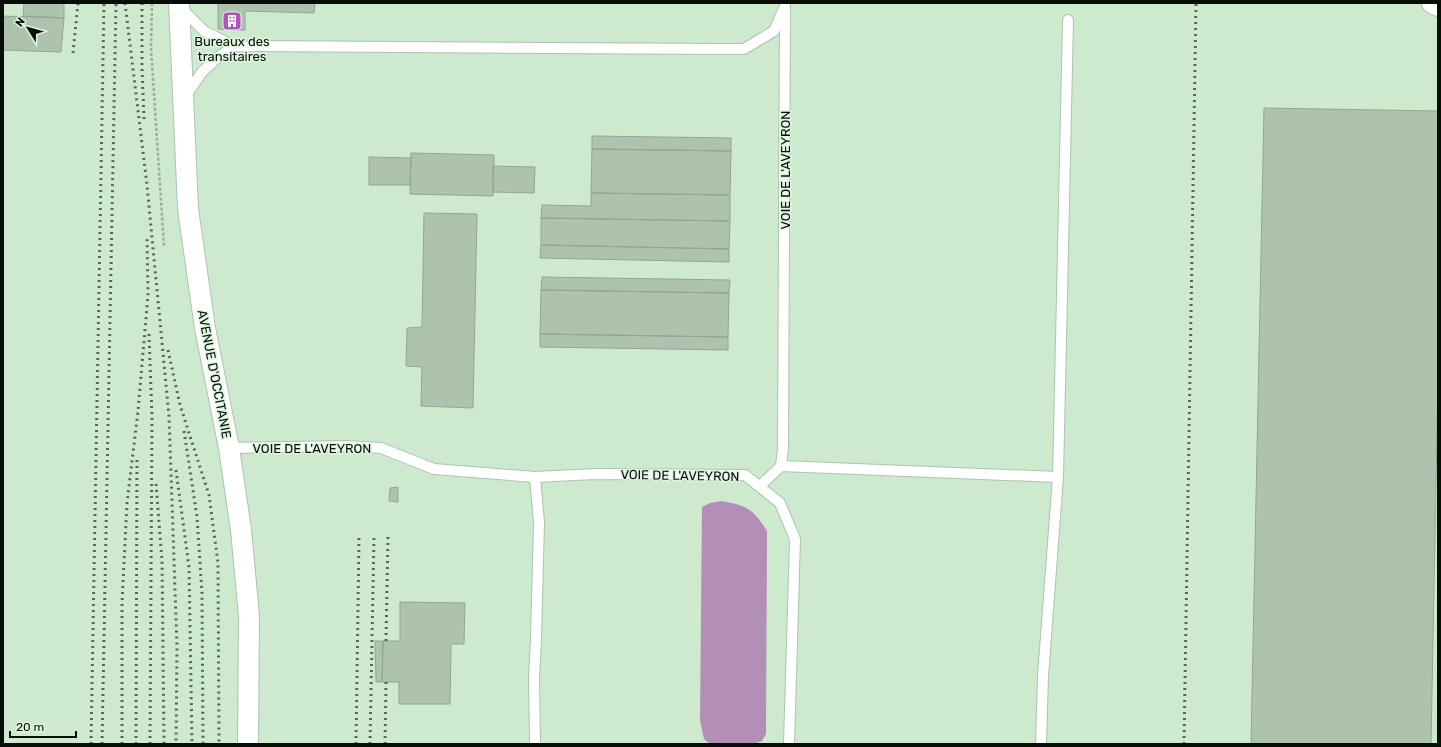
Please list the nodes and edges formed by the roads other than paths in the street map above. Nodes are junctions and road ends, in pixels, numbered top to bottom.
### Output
1 (1432, 3) edge
2 (786, 4) edge
3 (179, 5) edge
4 (1438, 6) edge
5 (1068, 20) dead end
6 (234, 46) junction
7 (183, 100) junction
8 (229, 448) junction
9 (781, 466) junction
10 (535, 477) junction
11 (1058, 477) junction
12 (760, 486) junction
13 (248, 744) edge
14 (535, 744) edge
15 (789, 744) edge
16 (1041, 744) edge

1 - 4 street
2 - 6 lane
2 - 9 lane, VOIE DE L'AVEYRON
3 - 6 lane
3 - 7 street, AVENUE D'OCCITANIE
5 - 11 lane
6 - 7 lane
7 - 8 street, AVENUE D'OCCITANIE
8 - 10 lane, VOIE DE L'AVEYRON
8 - 13 street, AVENUE D'OCCITANIE
9 - 11 lane
9 - 12 lane
10 - 12 lane, VOIE DE L'AVEYRON
10 - 14 lane
11 - 16 lane
12 - 15 lane, VOIE DE L'AVEYRON

